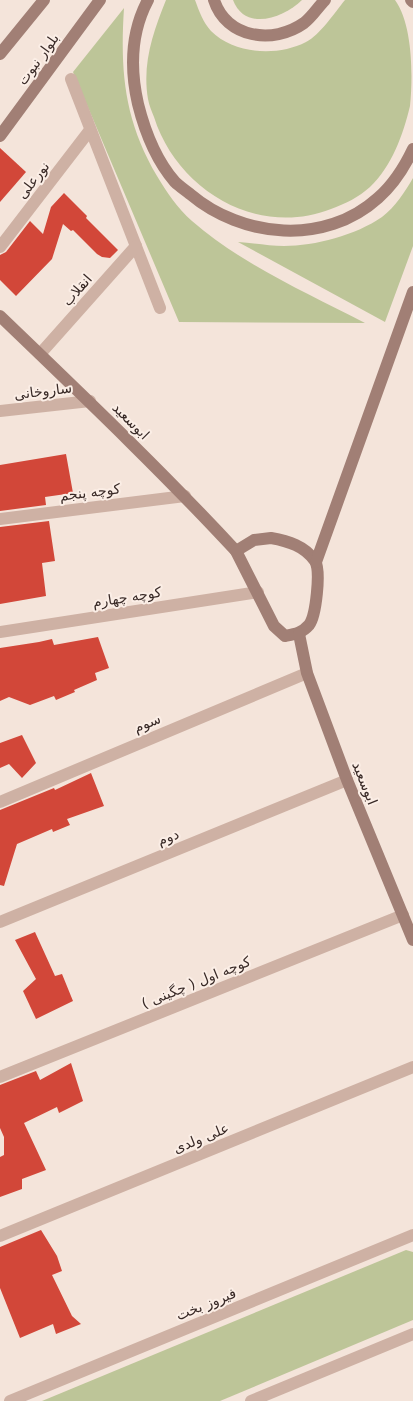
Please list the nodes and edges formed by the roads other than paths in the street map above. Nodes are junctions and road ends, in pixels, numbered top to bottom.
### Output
1 (44, 0) edge
2 (100, 0) edge
3 (214, 0) edge
4 (325, 0) edge
5 (148, 1) edge
6 (0, 54) edge
7 (71, 79) dead end
8 (90, 130) junction
9 (0, 136) edge
10 (413, 149) edge
11 (136, 246) junction
12 (0, 247) edge
13 (413, 292) edge
14 (160, 308) dead end
15 (0, 316) edge
16 (40, 354) junction
17 (90, 401) junction
18 (0, 412) edge
19 (184, 496) junction
20 (0, 518) edge
21 (236, 551) junction
22 (316, 562) junction
23 (258, 592) junction
24 (0, 632) edge
25 (299, 634) junction
26 (307, 672) junction
27 (347, 780) junction
28 (0, 802) edge
29 (403, 915) junction
30 (0, 922) edge
31 (413, 940) edge
32 (413, 1067) edge
33 (0, 1077) edge
34 (0, 1236) edge
35 (411, 1237) edge
36 (413, 1334) edge
37 (10, 1401) edge
38 (251, 1401) edge

1 - 6 main road
2 - 9 main road, بلوار نبوت
3 - 4 main road
5 - 10 main road
7 - 8 street
8 - 11 street
8 - 12 street, نورعلی
11 - 14 street
11 - 16 street, انقلاب
13 - 22 main road
15 - 16 main road, ابوسعید
16 - 17 main road, ابوسعید
17 - 18 street, ساروخانی
17 - 19 main road, ابوسعید
19 - 20 street, کوچه پنجم
19 - 21 main road, ابوسعید
21 - 22 main road
21 - 23 main road, ابوسعید
22 - 25 main road
23 - 24 street, کوچه چهارم
23 - 25 main road, ابوسعید
25 - 26 main road, ابوسعید
26 - 27 main road, ابوسعید
26 - 28 street, سوم
27 - 29 main road, ابوسعید
27 - 30 street, دوم
29 - 31 main road, ابوسعید
29 - 33 street, کوچه اول ( چگینی )
32 - 34 street, علی ولدی
35 - 37 street, فیروز بخت
36 - 38 street

